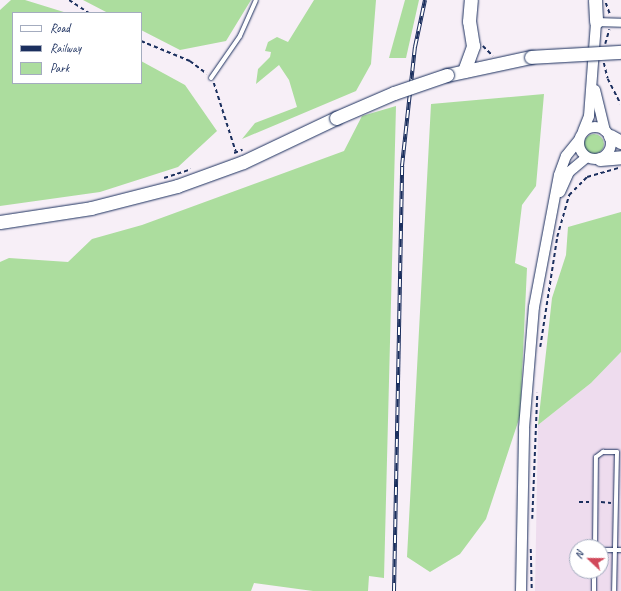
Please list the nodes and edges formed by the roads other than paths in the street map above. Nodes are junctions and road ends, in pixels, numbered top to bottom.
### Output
1 (256, 0) edge
2 (471, 0) edge
3 (595, 0) edge
4 (596, 22) junction
5 (621, 23) edge
6 (473, 46) junction
7 (621, 52) edge
8 (494, 64) junction
9 (464, 71) junction
10 (593, 72) junction
11 (211, 78) road end
12 (581, 136) junction
13 (612, 136) edge
14 (621, 157) edge
15 (593, 158) junction
16 (552, 213) junction
17 (0, 222) edge
18 (619, 452) edge
19 (594, 539) edge
20 (609, 550) edge
21 (615, 550) junction
22 (621, 550) edge
23 (594, 579) edge
24 (521, 591) edge
25 (594, 591) edge
26 (614, 591) edge

1 - 11 lane
2 - 6 main road
3 - 4 main road
4 - 5 street
4 - 10 street
6 - 8 main road
6 - 9 main road
7 - 8 main road, bridge
8 - 9 main road
9 - 17 main road, bridge
10 - 12 street
10 - 13 street
12 - 13 street
12 - 15 street
12 - 16 street
13 - 15 street
14 - 15 main road
15 - 16 street
16 - 24 street
18 - 19 lane
18 - 21 lane
20 - 21 lane
21 - 22 lane
21 - 26 lane
23 - 25 lane

